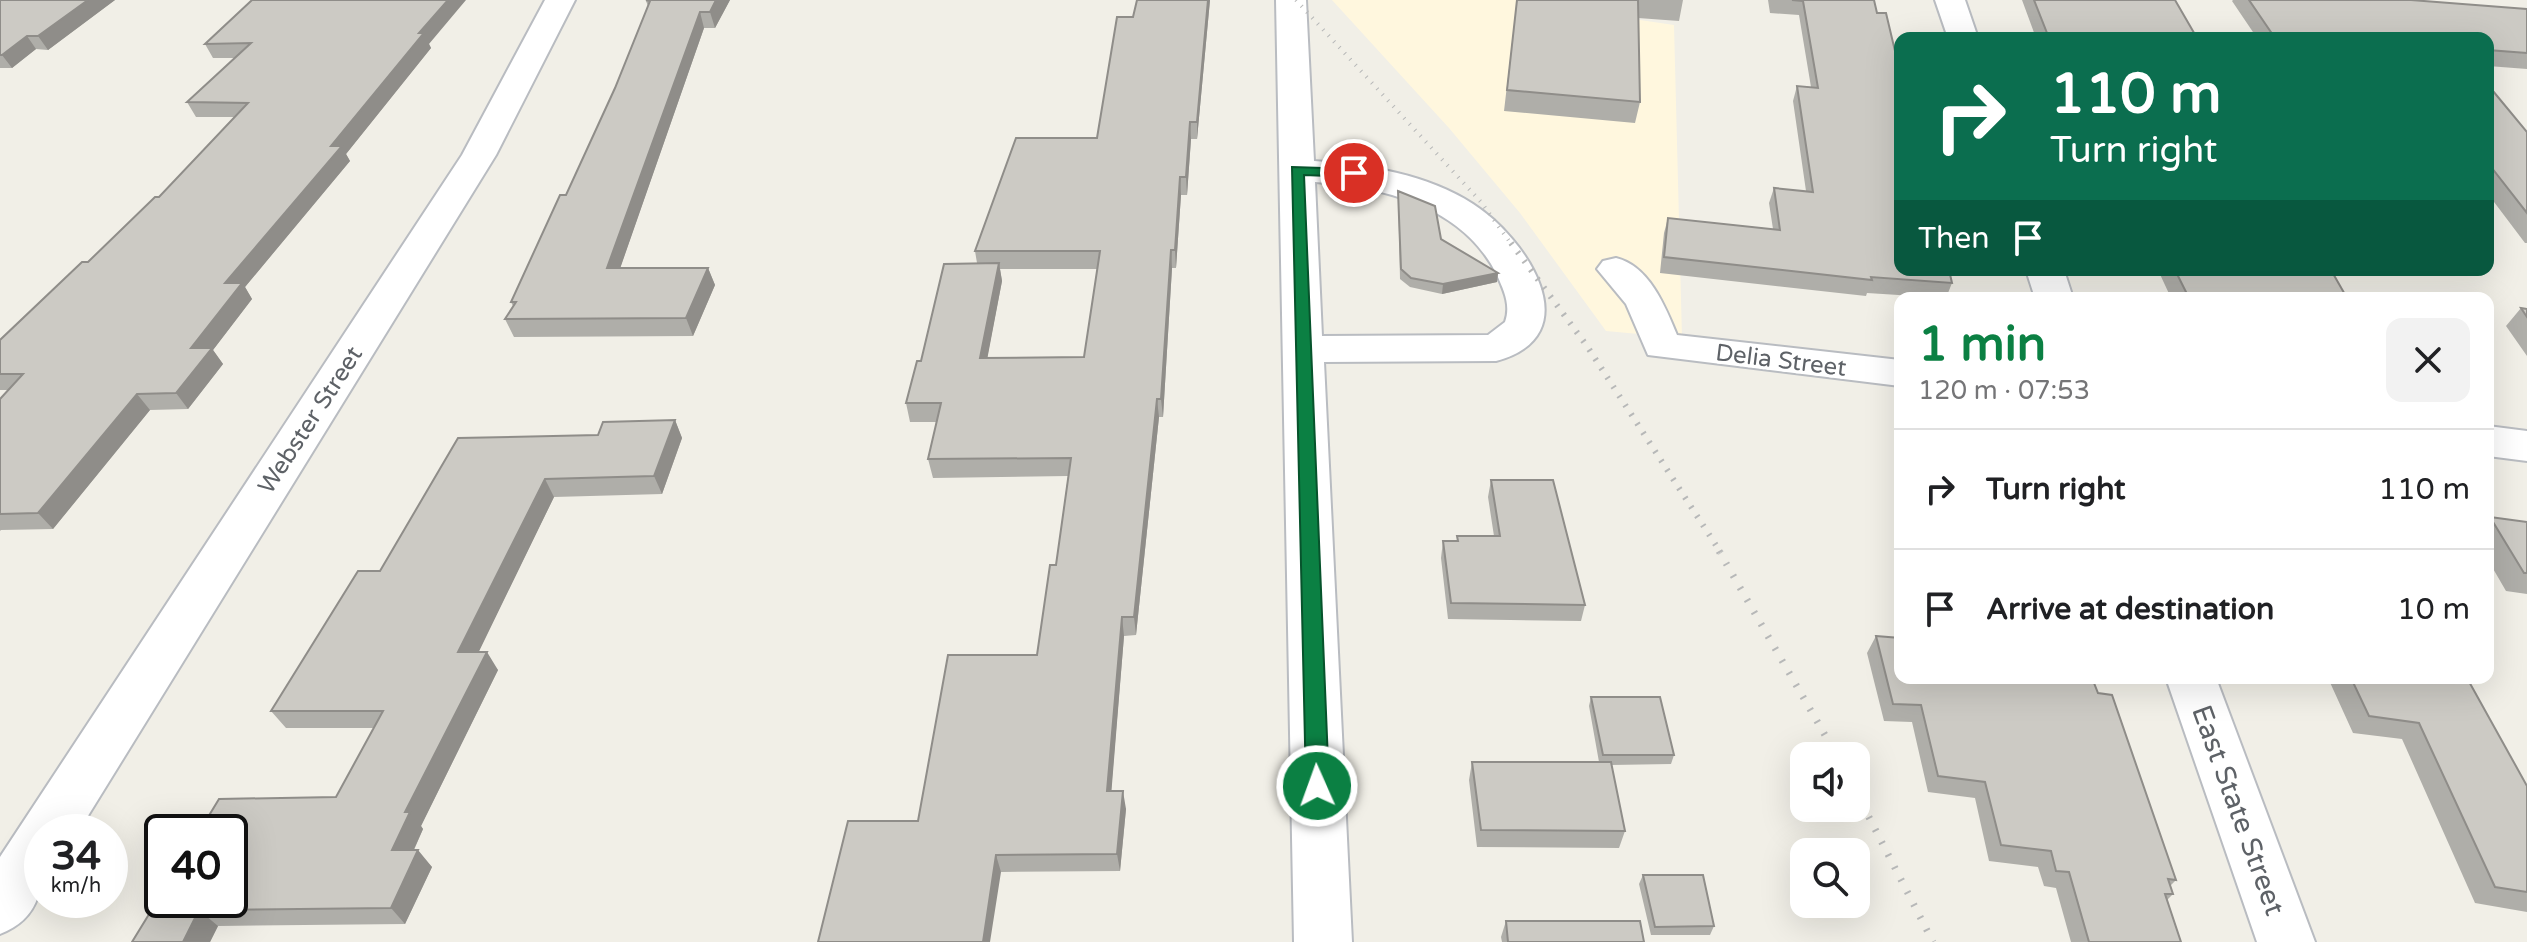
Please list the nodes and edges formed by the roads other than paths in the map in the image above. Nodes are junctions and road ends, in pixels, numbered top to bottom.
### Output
1 (560, 0) edge
2 (1291, 0) edge
3 (1950, 0) edge
4 (1961, 32) edge
5 (1297, 170) junction
6 (1616, 269) dead end
7 (1301, 349) junction
8 (1894, 372) edge
9 (2494, 442) edge
10 (2527, 446) edge
11 (2193, 684) edge
12 (59, 814) edge
13 (24, 869) edge
14 (0, 907) edge
15 (1323, 942) edge
16 (2286, 942) edge

1 - 12 street, Webster Street
2 - 5 street
3 - 4 street
5 - 7 street
5 - 7 street
6 - 8 street, Delia Street
7 - 15 street
9 - 10 street
11 - 16 street, East State Street
13 - 14 street

